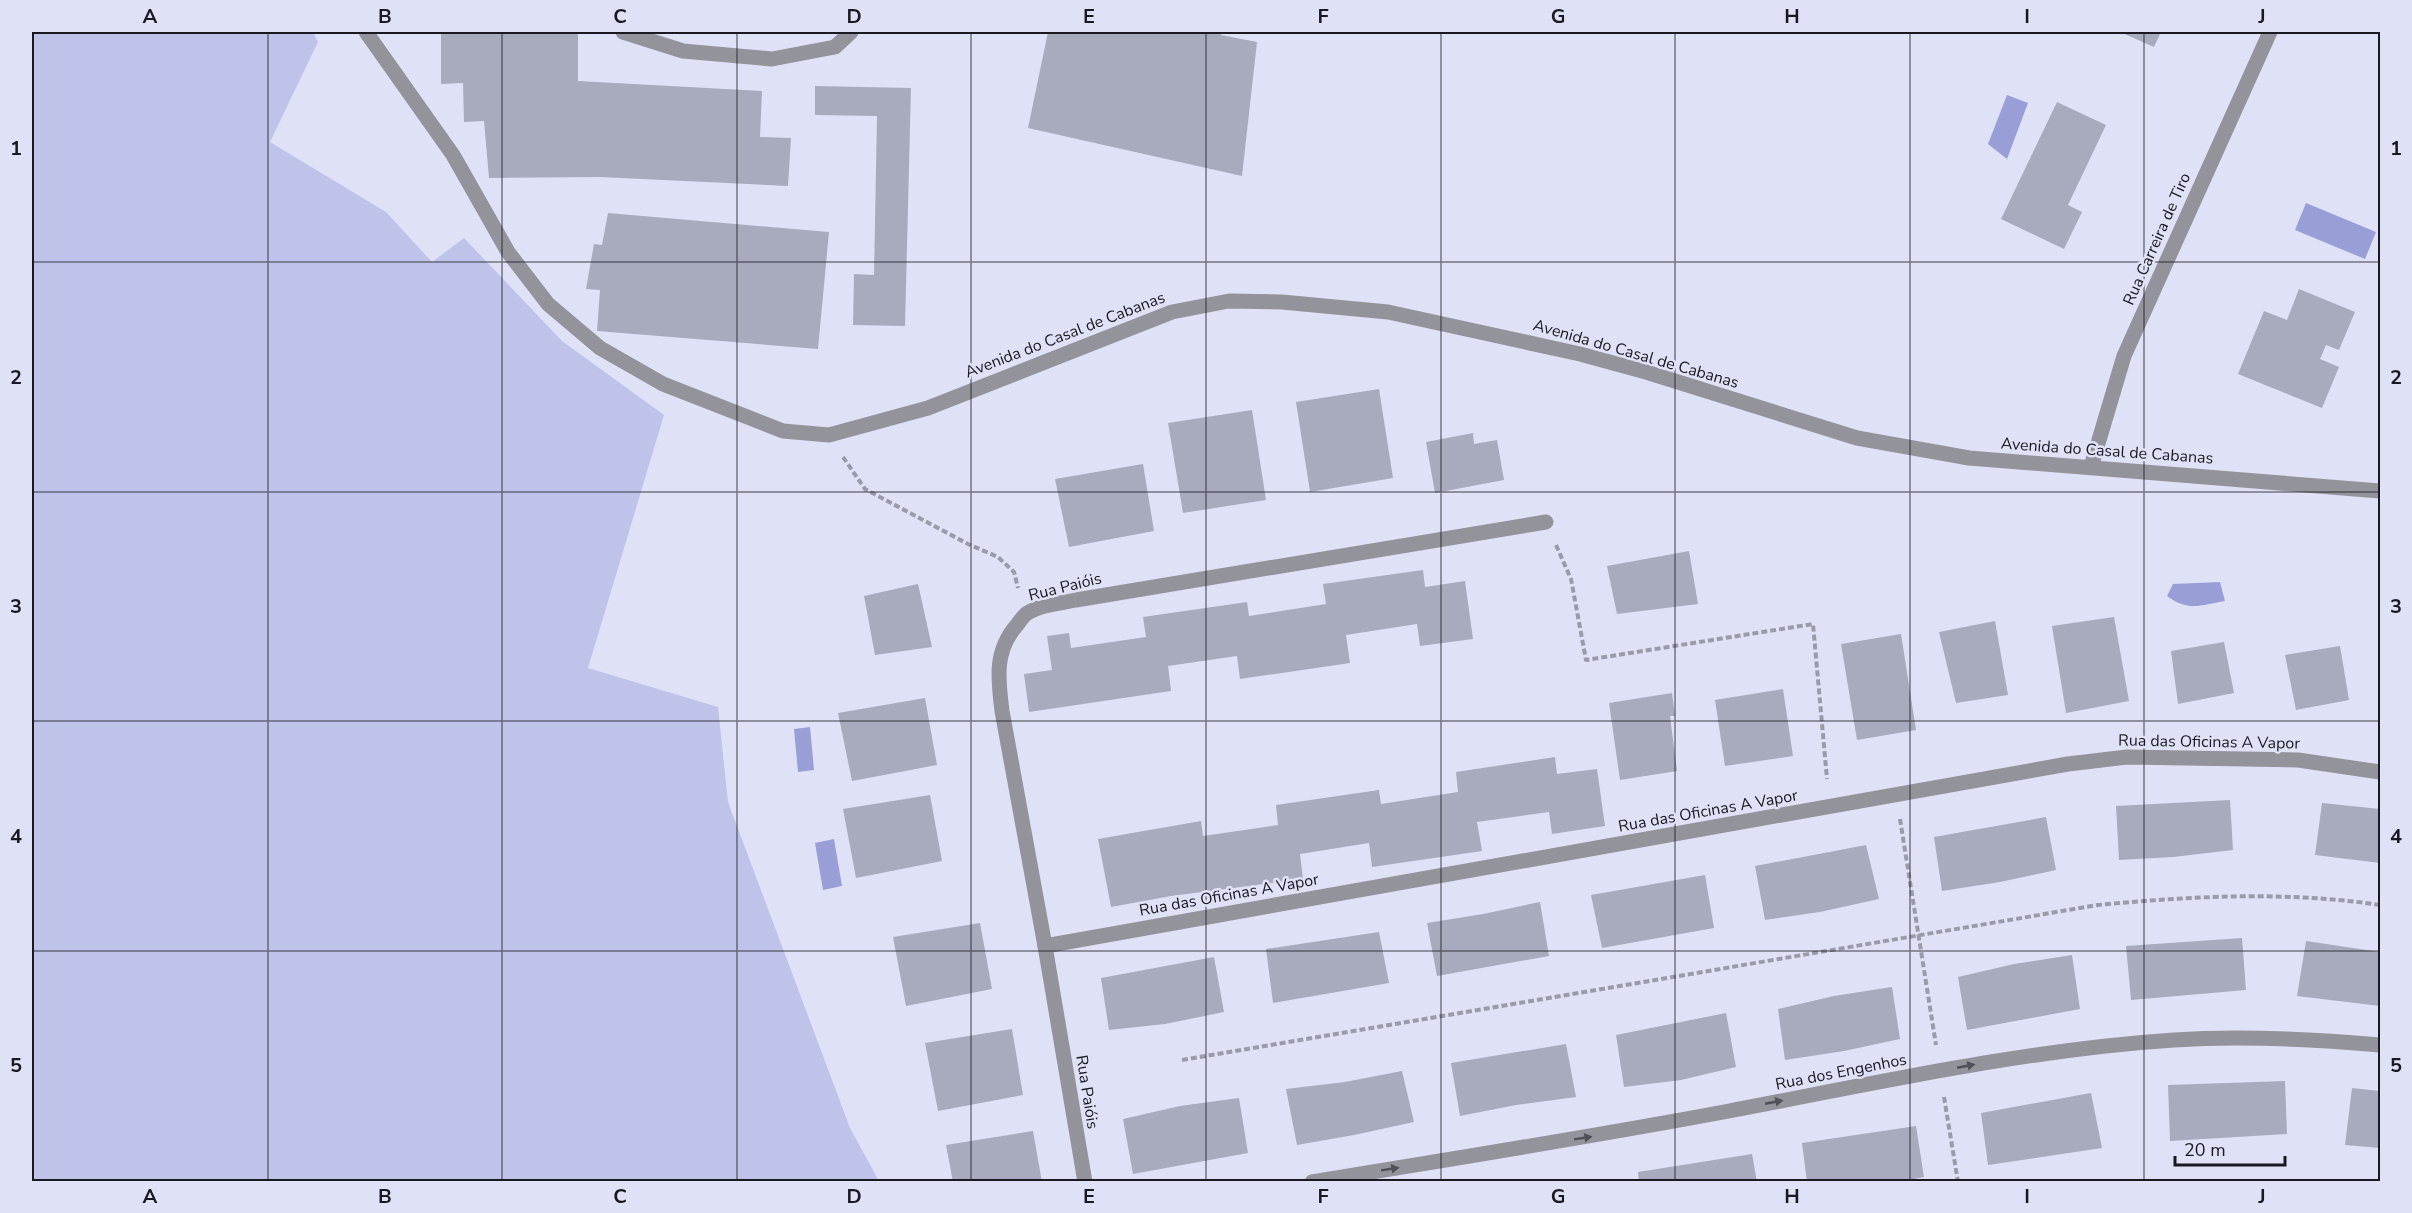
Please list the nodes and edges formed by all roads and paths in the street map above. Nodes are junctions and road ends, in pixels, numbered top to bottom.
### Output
1 (366, 32) edge
2 (623, 32) edge
3 (851, 32) edge
4 (1650, 32) edge
5 (1689, 32) edge
6 (2270, 32) edge
7 (829, 435) junction
8 (2091, 466) junction
9 (2380, 491) edge
10 (1546, 522) joint
11 (1026, 614) junction
12 (2380, 772) edge
13 (1830, 808) junction
14 (1900, 818) dead end
15 (2380, 904) edge
16 (1919, 937) junction
17 (1045, 946) junction
18 (2380, 1045) edge
19 (1182, 1060) dead end
20 (1940, 1071) junction
21 (1085, 1182) edge
22 (1312, 1182) edge
23 (1958, 1182) edge

1 - 7 street, Avenida do Casal de Cabanas
2 - 3 street
4 - 5 path
6 - 8 street, Rua Carreira de Tiro
7 - 8 street, Avenida do Casal de Cabanas
7 - 11 path
8 - 9 street, Avenida do Casal de Cabanas
10 - 11 street, Rua Paióis
10 - 13 path
11 - 17 street, Rua Paióis
12 - 13 street, Rua das Oficinas A Vapor
13 - 17 street, Rua das Oficinas A Vapor
14 - 16 path
15 - 16 path
16 - 19 path
16 - 20 path
17 - 21 street, Rua Paióis
20 -> 18 street, Rua dos Engenhos
22 -> 20 street, Rua dos Engenhos
20 - 23 path

